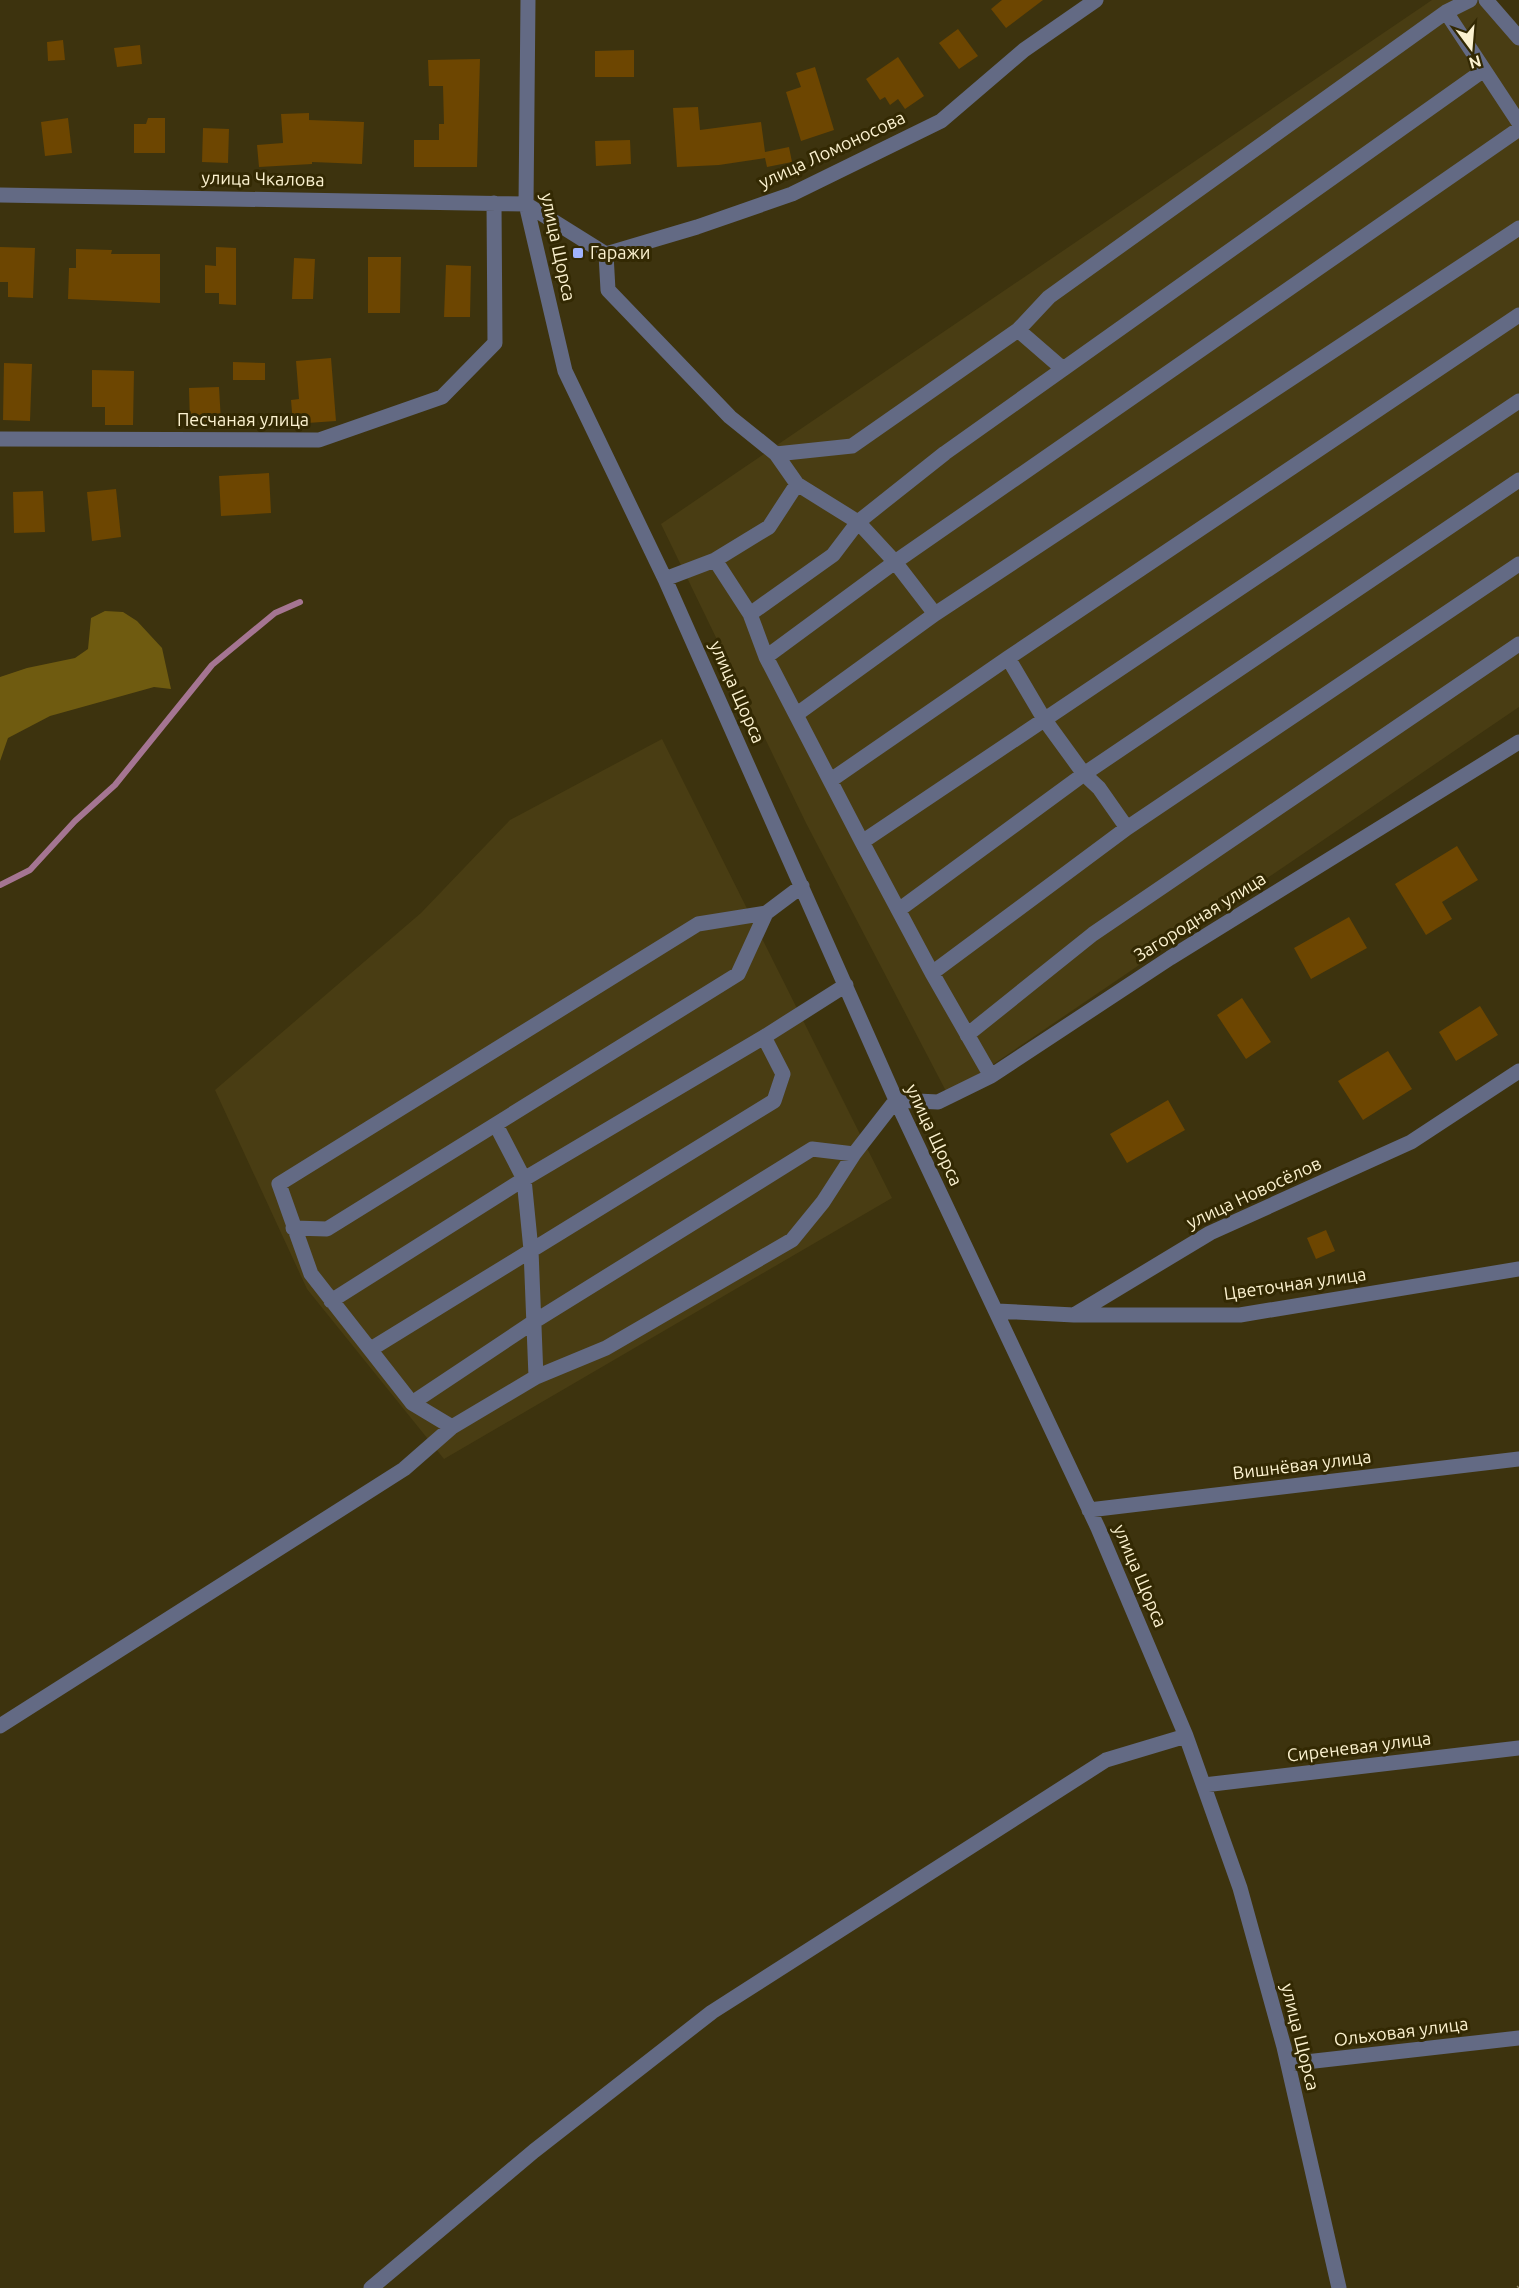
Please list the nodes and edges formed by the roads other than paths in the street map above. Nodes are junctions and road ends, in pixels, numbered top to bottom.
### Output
1 (528, 0) edge
2 (1096, 0) edge
3 (1470, 0) edge
4 (1485, 0) edge
5 (1446, 12) junction
6 (1519, 38) edge
7 (1484, 70) junction
8 (1519, 123) edge
9 (1519, 129) edge
10 (0, 195) edge
11 (494, 202) junction
12 (526, 204) junction
13 (1519, 228) edge
14 (606, 254) junction
15 (1519, 315) edge
16 (1018, 330) junction
17 (1063, 369) junction
18 (1519, 401) edge
19 (0, 439) edge
20 (776, 454) junction
21 (1519, 480) edge
22 (797, 484) junction
23 (858, 522) junction
24 (715, 560) junction
25 (895, 562) junction
26 (1519, 564) edge
27 (665, 579) junction
28 (750, 614) junction
29 (935, 615) junction
30 (1519, 644) edge
31 (766, 657) junction
32 (1008, 658) junction
33 (797, 714) junction
34 (1044, 719) junction
35 (1519, 742) edge
36 (1084, 774) junction
37 (831, 780) junction
38 (1127, 828) junction
39 (862, 842) junction
40 (802, 886) junction
41 (900, 909) junction
42 (766, 913) junction
43 (932, 973) junction
44 (846, 985) junction
45 (967, 1035) junction
46 (764, 1037) junction
47 (1519, 1071) edge
48 (991, 1076) junction
49 (896, 1100) junction
50 (496, 1125) junction
51 (854, 1154) junction
52 (524, 1179) junction
53 (293, 1228) junction
54 (531, 1250) junction
55 (1519, 1269) edge
56 (331, 1300) junction
57 (997, 1311) junction
58 (1074, 1314) junction
59 (535, 1321) junction
60 (371, 1349) junction
61 (536, 1377) junction
62 (412, 1403) junction
63 (452, 1427) junction
64 (1519, 1459) edge
65 (1089, 1510) junction
66 (0, 1726) edge
67 (1186, 1736) junction
68 (1519, 1748) edge
69 (1204, 1785) junction
70 (1519, 2038) edge
71 (1288, 2064) junction
72 (371, 2288) edge
73 (1339, 2288) edge

1 - 12 street, улица Щорса
2 - 14 street, улица Ломоносова
3 - 5 street
4 - 6 street
5 - 7 street
5 - 16 street
7 - 8 street
7 - 17 street
9 - 25 street
10 - 11 street, улица Чкалова
11 - 12 street, улица Чкалова
11 - 19 street, Песчаная улица
12 - 14 street
12 - 27 street, улица Щорса
13 - 29 street
14 - 20 street
15 - 32 street
16 - 17 street
16 - 20 street
17 - 23 street
18 - 34 street
20 - 22 street
21 - 36 street
22 - 23 street
22 - 24 street
23 - 25 street
23 - 28 street
24 - 27 street
24 - 28 street
25 - 29 street
25 - 31 street
26 - 38 street
27 - 40 street, улица Щорса
28 - 31 street
29 - 33 street
30 - 45 street
31 - 33 street
32 - 34 street
32 - 37 street
33 - 37 street
34 - 36 street
34 - 39 street
35 - 48 street, Загородная улица
36 - 38 street
36 - 41 street
37 - 39 street
38 - 43 street
39 - 41 street
40 - 42 street
40 - 44 street, улица Щорса
41 - 43 street
42 - 50 street
42 - 53 street
43 - 45 street
44 - 46 street
44 - 49 street, улица Щорса
45 - 48 street
46 - 52 street
46 - 54 street
47 - 58 street, улица Новосёлов
48 - 49 street, Загородная улица
49 - 51 street
49 - 57 street, улица Щорса
50 - 52 street
50 - 53 street
51 - 59 street
51 - 61 street
52 - 54 street
52 - 56 street
53 - 56 street
54 - 59 street
54 - 60 street
55 - 58 street, Цветочная улица
56 - 60 street
57 - 58 street
57 - 65 street, улица Щорса
59 - 61 street
59 - 62 street
60 - 62 street
61 - 63 street
62 - 63 street
63 - 66 street
64 - 65 street, Вишнёвая улица
65 - 67 street, улица Щорса
67 - 69 street, улица Щорса
67 - 72 street
68 - 69 street, Сиреневая улица
69 - 71 street, улица Щорса
70 - 71 street, Ольховая улица
71 - 73 street, улица Щорса

